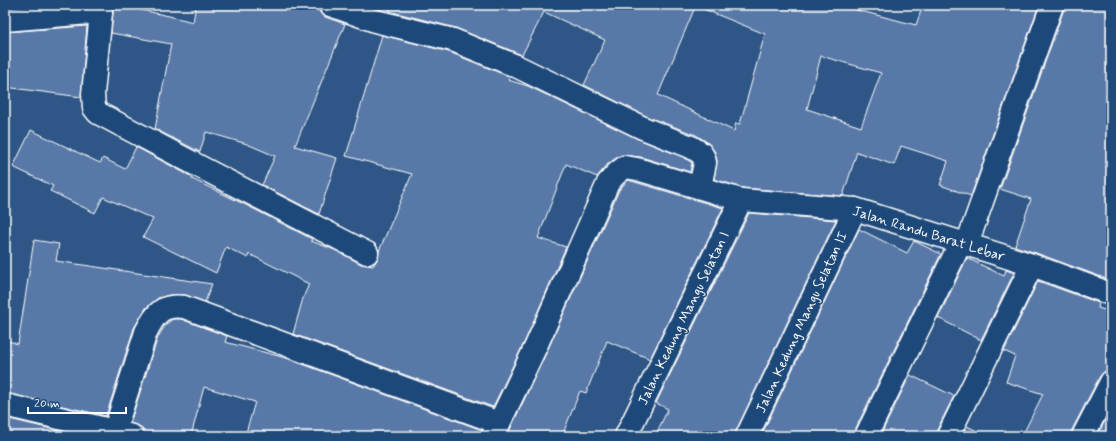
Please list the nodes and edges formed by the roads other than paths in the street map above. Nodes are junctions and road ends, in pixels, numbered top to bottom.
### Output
1 (330, 5) edge
2 (1052, 5) edge
3 (100, 8) edge
4 (5, 20) edge
5 (700, 187) junction
6 (741, 200) junction
7 (855, 209) junction
8 (964, 243) junction
9 (367, 253) dead end
10 (1032, 265) junction
11 (1110, 290) edge
12 (1111, 382) edge
13 (5, 405) edge
14 (496, 430) edge
15 (120, 434) edge
16 (626, 436) edge
17 (747, 436) edge
18 (866, 436) edge
19 (948, 436) edge
20 (1083, 436) edge

1 - 5 street
2 - 8 street
3 - 4 street
3 - 9 street
5 - 6 street, Jalan Randu Barat Lebar
5 - 14 street, Jalan Randu Barat Lebar
6 - 7 street, Jalan Randu Barat Lebar
6 - 16 street, Jalan Kedung Mangu Selatan I
7 - 8 street, Jalan Randu Barat Lebar
7 - 17 street, Jalan Kedung Mangu Selatan II
8 - 10 street, Jalan Randu Barat Lebar
8 - 18 street
10 - 11 street, Jalan Randu Barat Lebar
10 - 19 street
12 - 20 street
13 - 15 street
14 - 15 street

